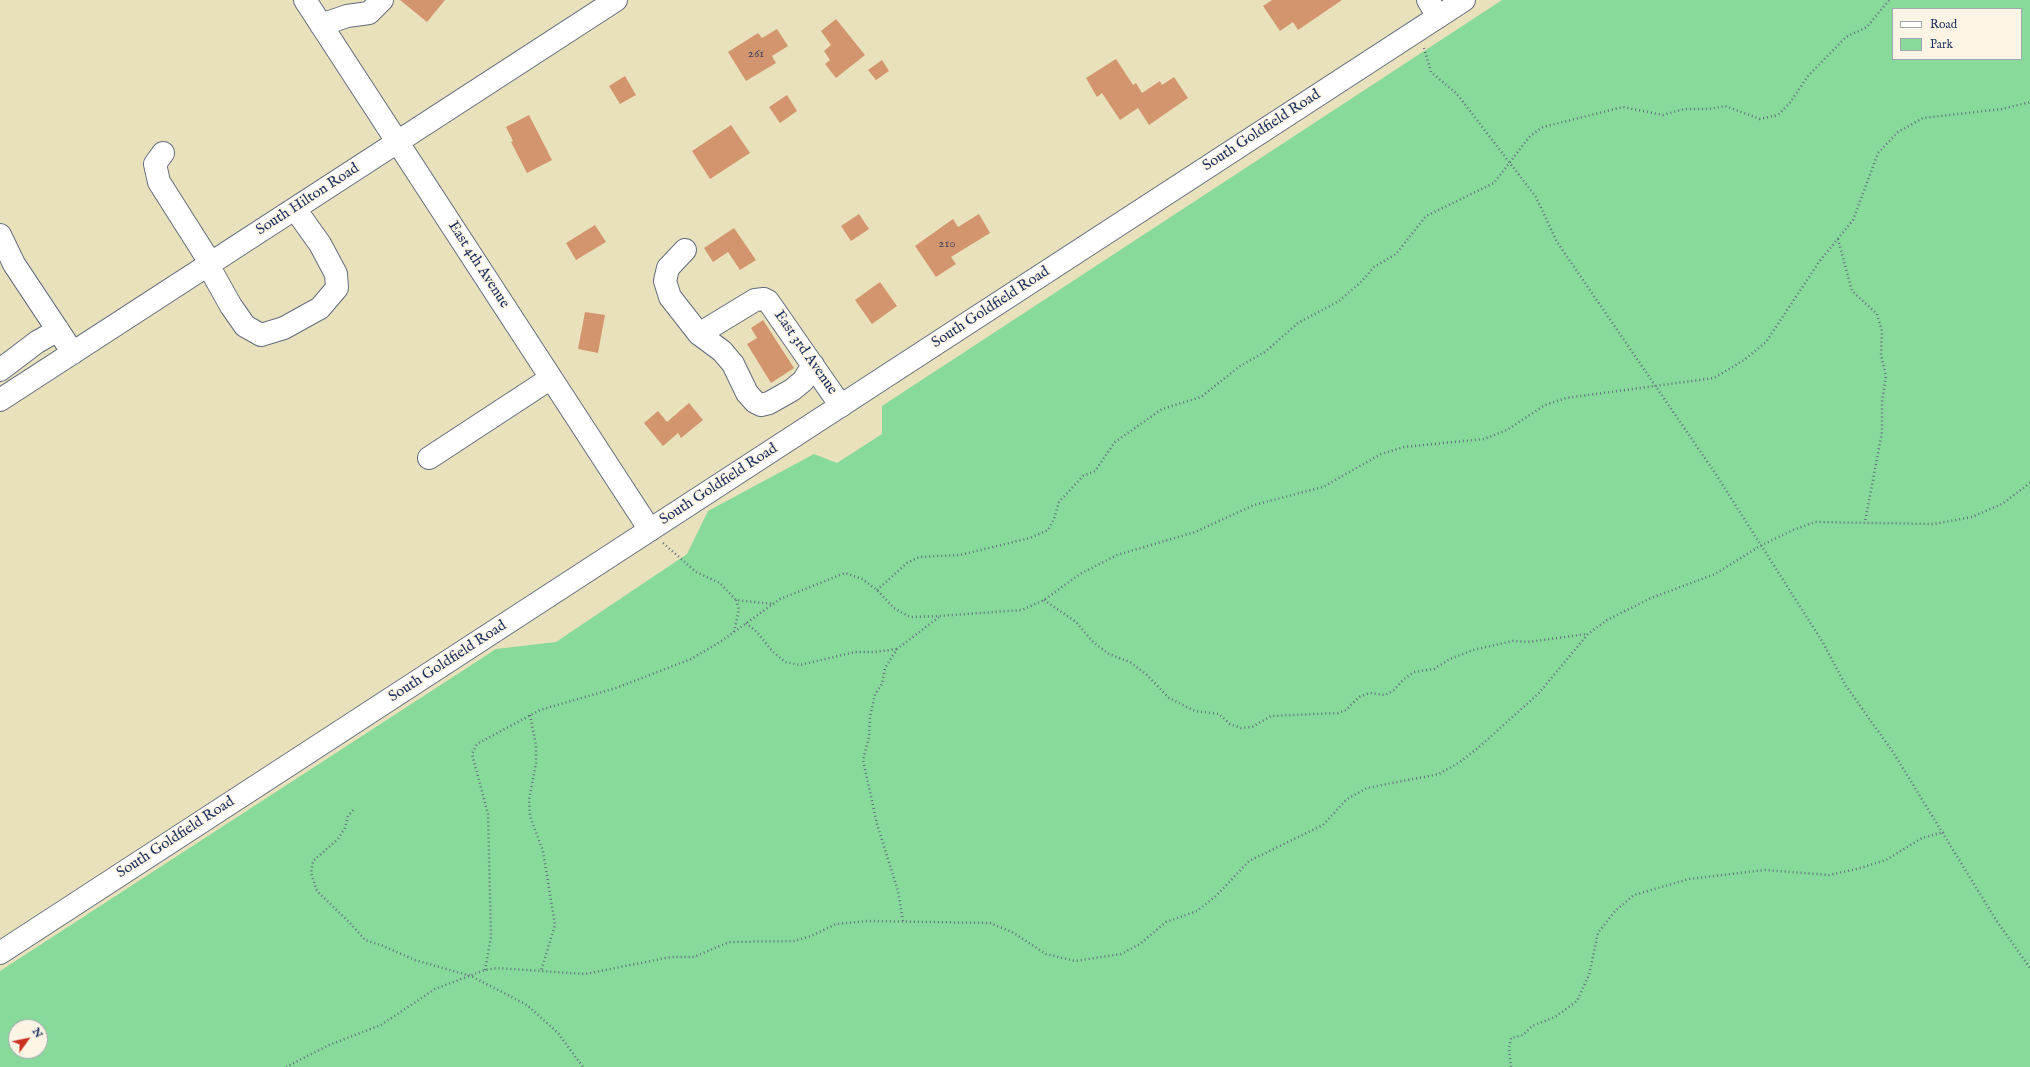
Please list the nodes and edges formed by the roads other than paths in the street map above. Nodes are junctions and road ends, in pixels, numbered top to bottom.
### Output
1 (305, 0) edge
2 (382, 0) edge
3 (1464, 0) edge
4 (606, 3) edge
5 (1433, 8) edge
6 (321, 25) junction
7 (398, 142) junction
8 (163, 153) dead end
9 (295, 209) junction
10 (0, 235) edge
11 (685, 250) dead end
12 (7, 265) edge
13 (209, 265) junction
14 (58, 330) junction
15 (699, 334) junction
16 (73, 353) junction
17 (813, 365) junction
18 (0, 371) edge
19 (551, 378) junction
20 (7, 396) edge
21 (841, 406) junction
22 (429, 458) dead end
23 (650, 530) junction
24 (0, 953) edge

1 - 6 main road, East 4th Avenue
2 - 6 main road
3 - 5 main road, South Goldfield Road
4 - 7 main road, South Hilton Road
5 - 21 main road, South Goldfield Road
6 - 7 main road, East 4th Avenue
7 - 9 main road, South Hilton Road
7 - 19 main road, East 4th Avenue
8 - 13 main road
9 - 13 main road, South Hilton Road
9 - 13 main road
10 - 12 main road
11 - 15 main road
12 - 14 main road
13 - 16 main road, South Hilton Road
14 - 16 main road
14 - 18 main road
15 - 17 main road, East 3rd Avenue
15 - 17 main road
16 - 20 main road, South Hilton Road
17 - 21 main road, East 3rd Avenue
18 - 20 main road
19 - 22 main road
19 - 23 main road, East 4th Avenue
21 - 23 main road, South Goldfield Road
23 - 24 main road, South Goldfield Road

